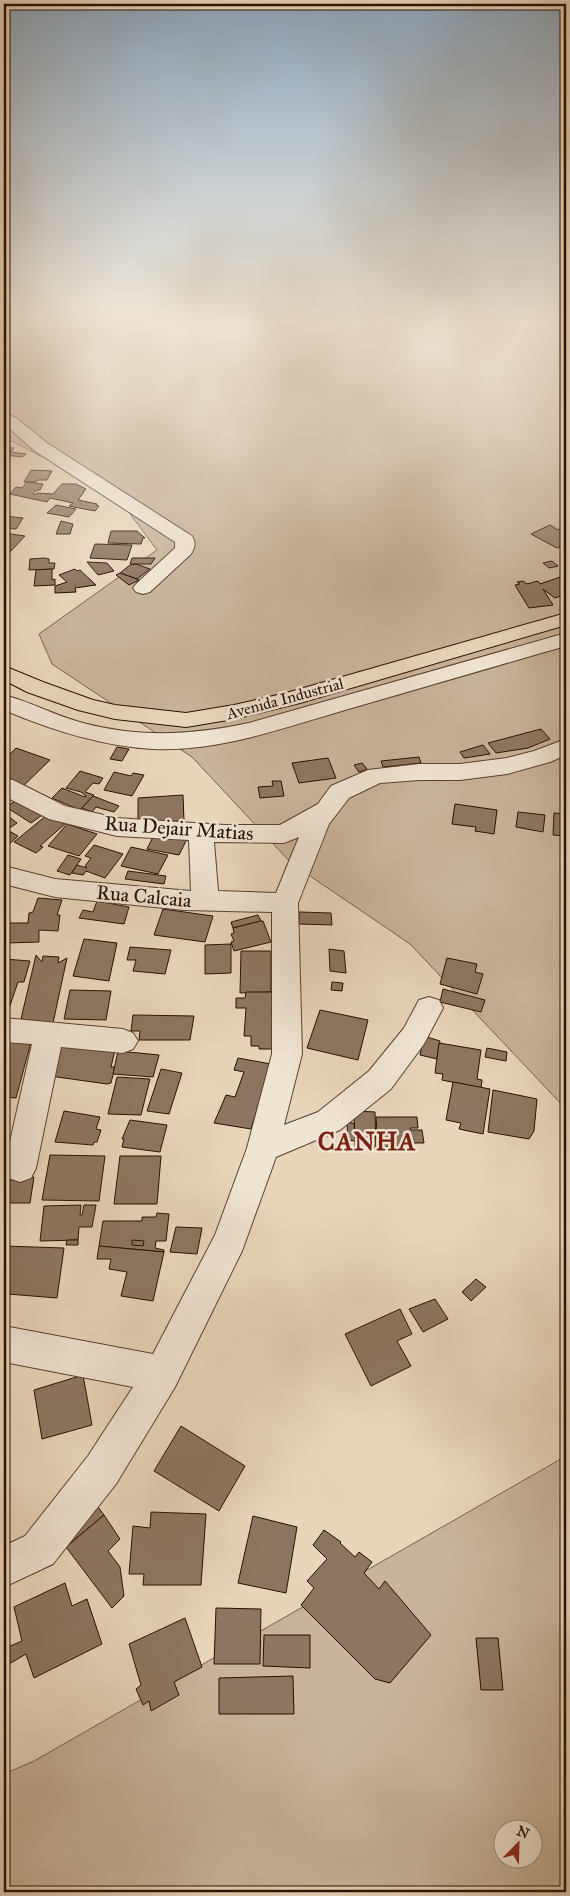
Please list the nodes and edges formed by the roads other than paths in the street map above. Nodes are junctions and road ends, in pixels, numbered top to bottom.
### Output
1 (4, 418) edge
2 (143, 588) dead end
3 (566, 619) edge
4 (566, 639) edge
5 (4, 672) edge
6 (4, 702) edge
7 (566, 746) edge
8 (4, 786) edge
9 (326, 810) junction
10 (201, 833) junction
11 (4, 875) edge
12 (205, 901) junction
13 (286, 903) junction
14 (429, 1008) dead end
15 (4, 1030) edge
16 (49, 1035) junction
17 (123, 1041) dead end
18 (263, 1148) junction
19 (20, 1168) dead end
20 (4, 1344) edge
21 (162, 1374) junction
22 (4, 1567) edge

1 - 2 street
3 - 5 main road, Avenida Industrial
4 - 6 street, Avenida Industrial
7 - 9 street
8 - 10 street, Rua Dejair Matias
9 - 10 street, Rua Dejair Matias
9 - 13 street
10 - 12 street
11 - 12 street, Rua Calcaia
12 - 13 street, Rua Calcaia
13 - 18 street
14 - 18 street
15 - 16 street
16 - 17 street
16 - 19 street
18 - 21 street
20 - 21 street
21 - 22 street

